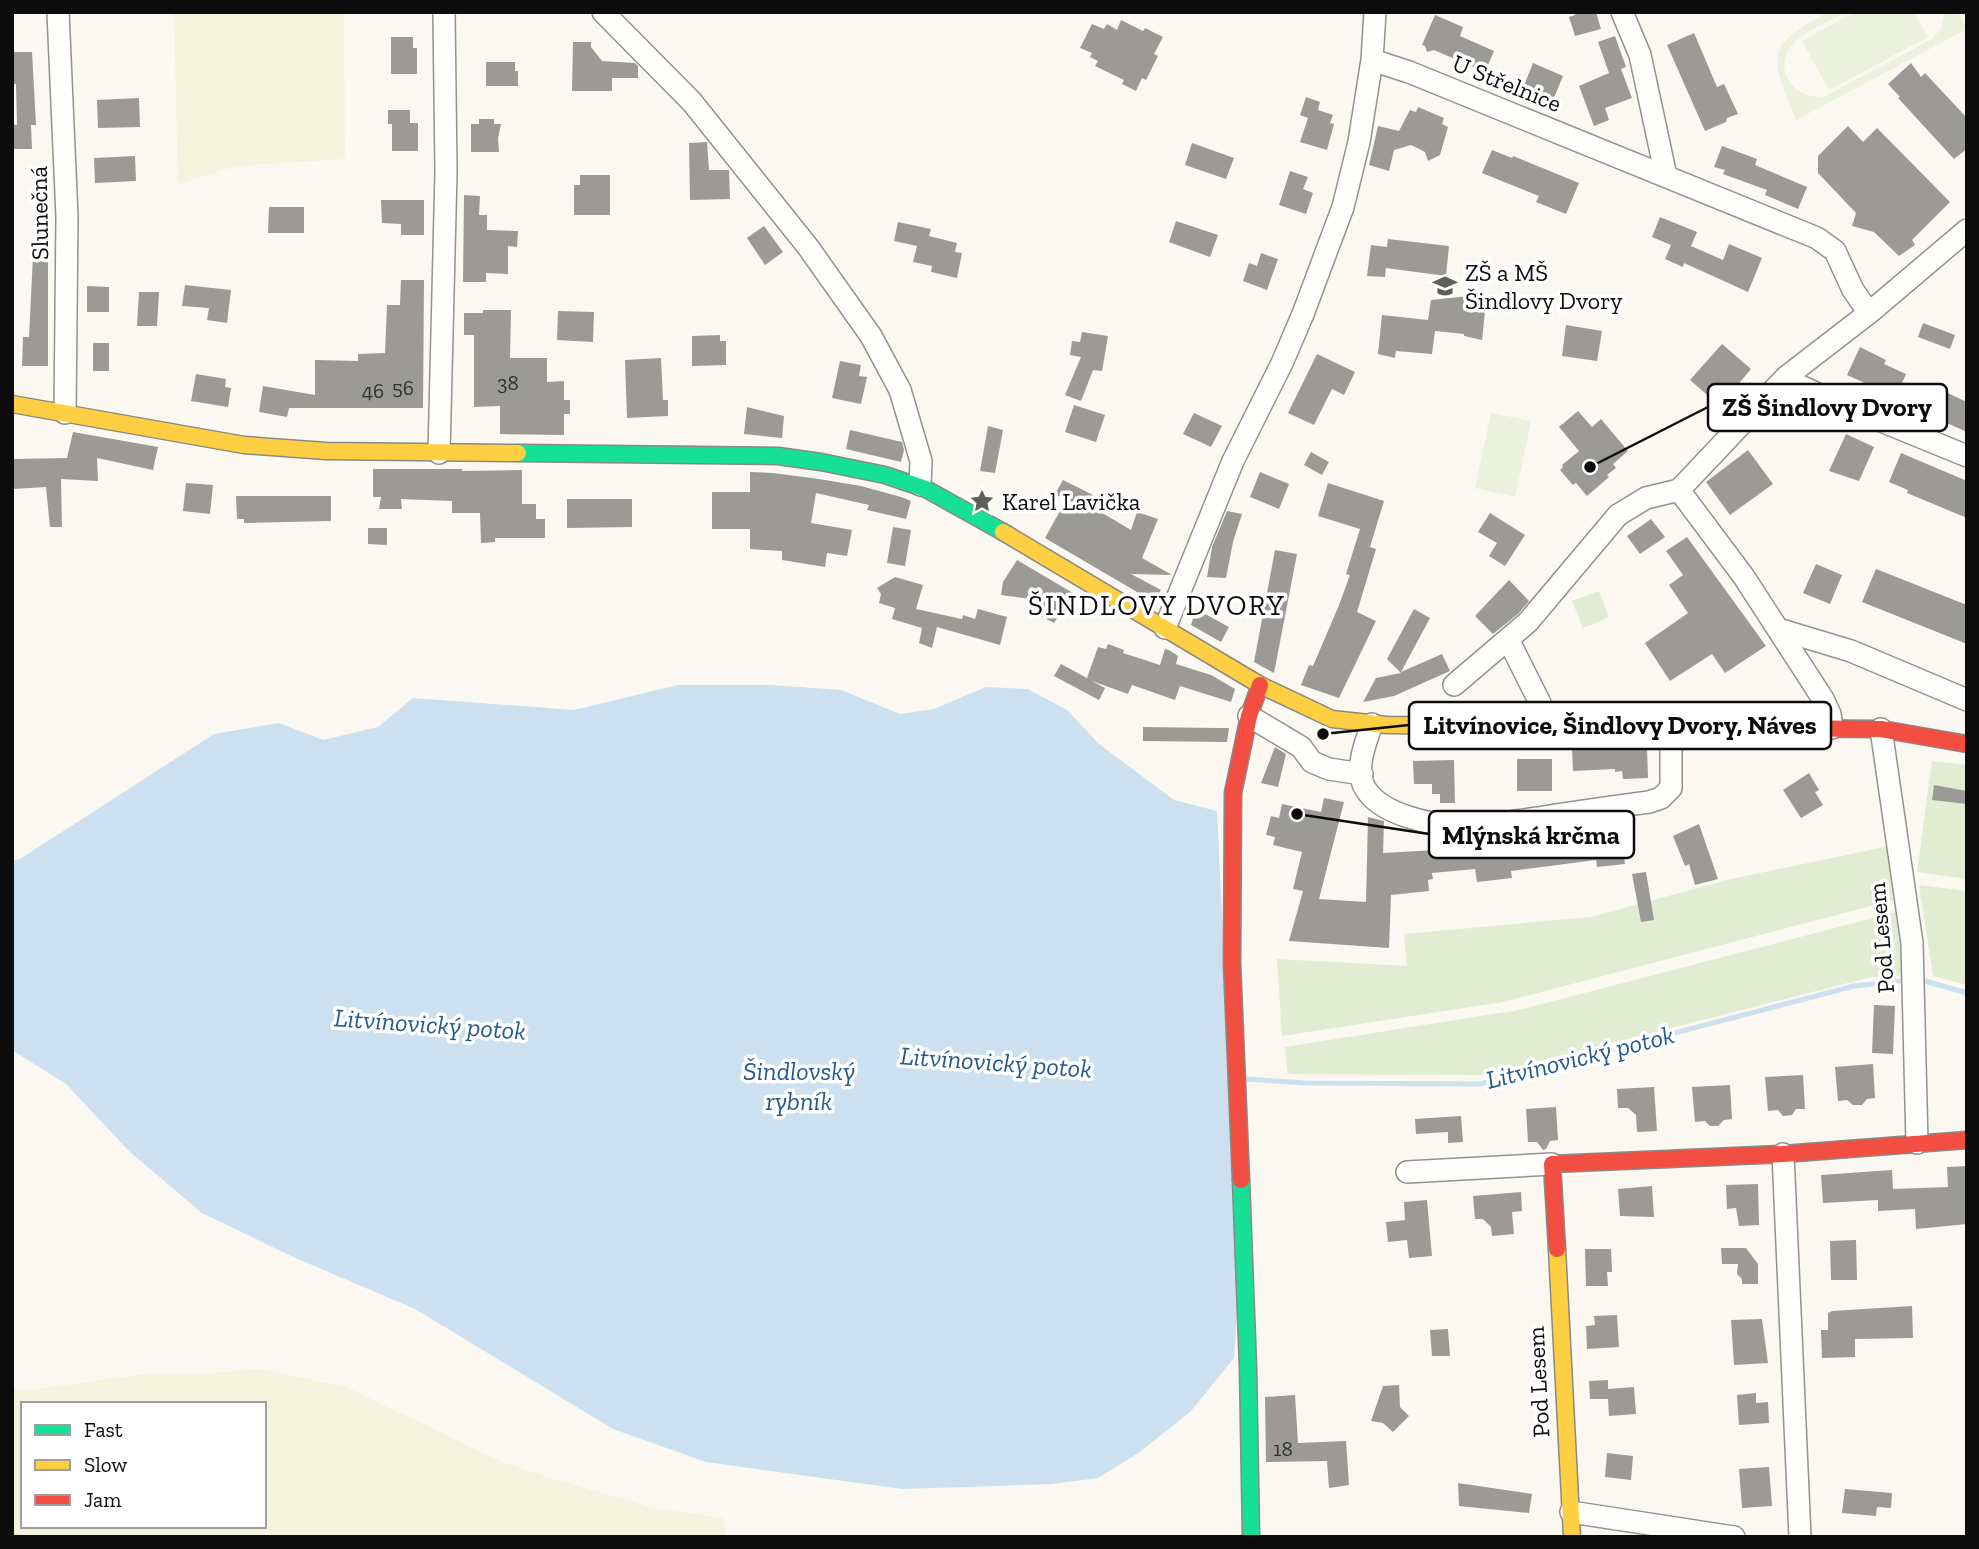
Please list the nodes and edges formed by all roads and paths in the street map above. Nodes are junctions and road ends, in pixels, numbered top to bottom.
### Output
1 (58, 12) edge
2 (444, 12) edge
3 (603, 12) edge
4 (1375, 12) edge
5 (1622, 12) edge
6 (1372, 60) junction
7 (1667, 176) junction
8 (1967, 230) edge
9 (1868, 313) junction
10 (1786, 377) junction
11 (12, 404) edge
12 (65, 413) junction
13 (439, 453) junction
14 (1967, 456) edge
15 (920, 485) junction
16 (1679, 490) junction
17 (1165, 628) junction
18 (1778, 629) junction
19 (1508, 639) junction
20 (1260, 685) junction
21 (1454, 685) dead end
22 (1967, 700) edge
23 (1249, 716) junction
24 (1372, 724) junction
25 (1539, 726) junction
26 (1671, 726) junction
27 (1832, 728) junction
28 (1881, 729) junction
29 (1967, 744) edge
30 (1362, 774) junction
31 (1967, 1140) edge
32 (1917, 1143) junction
33 (1783, 1154) junction
34 (1552, 1164) junction
35 (1407, 1172) dead end
36 (1571, 1512) junction
37 (1251, 1537) edge
38 (1572, 1537) edge
39 (1734, 1537) edge
40 (1800, 1537) edge

1 - 12 street, Slunečná
2 - 13 street
3 - 15 street
4 - 6 street
5 - 7 street
6 - 7 street, U Střelnice
6 - 17 street
7 - 9 street, U Střelnice
8 - 9 street
9 - 10 street
10 - 14 street
10 - 16 street
11 - 12 street
12 - 13 street
13 - 15 street
15 - 17 street
16 - 18 street
16 - 19 street
17 - 20 street
18 - 22 street
18 - 27 street
19 - 21 street
19 - 25 street
20 - 23 street
20 - 24 street
23 - 30 street
23 - 37 street
24 - 25 street
24 - 30 street
25 - 26 street
26 - 27 street
26 - 30 street
27 - 28 street
28 - 29 street
28 - 32 street, Pod Lesem
31 - 32 street
32 - 33 street
33 - 34 street
33 - 40 street
34 - 35 street
34 - 36 street, Pod Lesem
36 - 38 street, Pod Lesem
36 - 39 street

